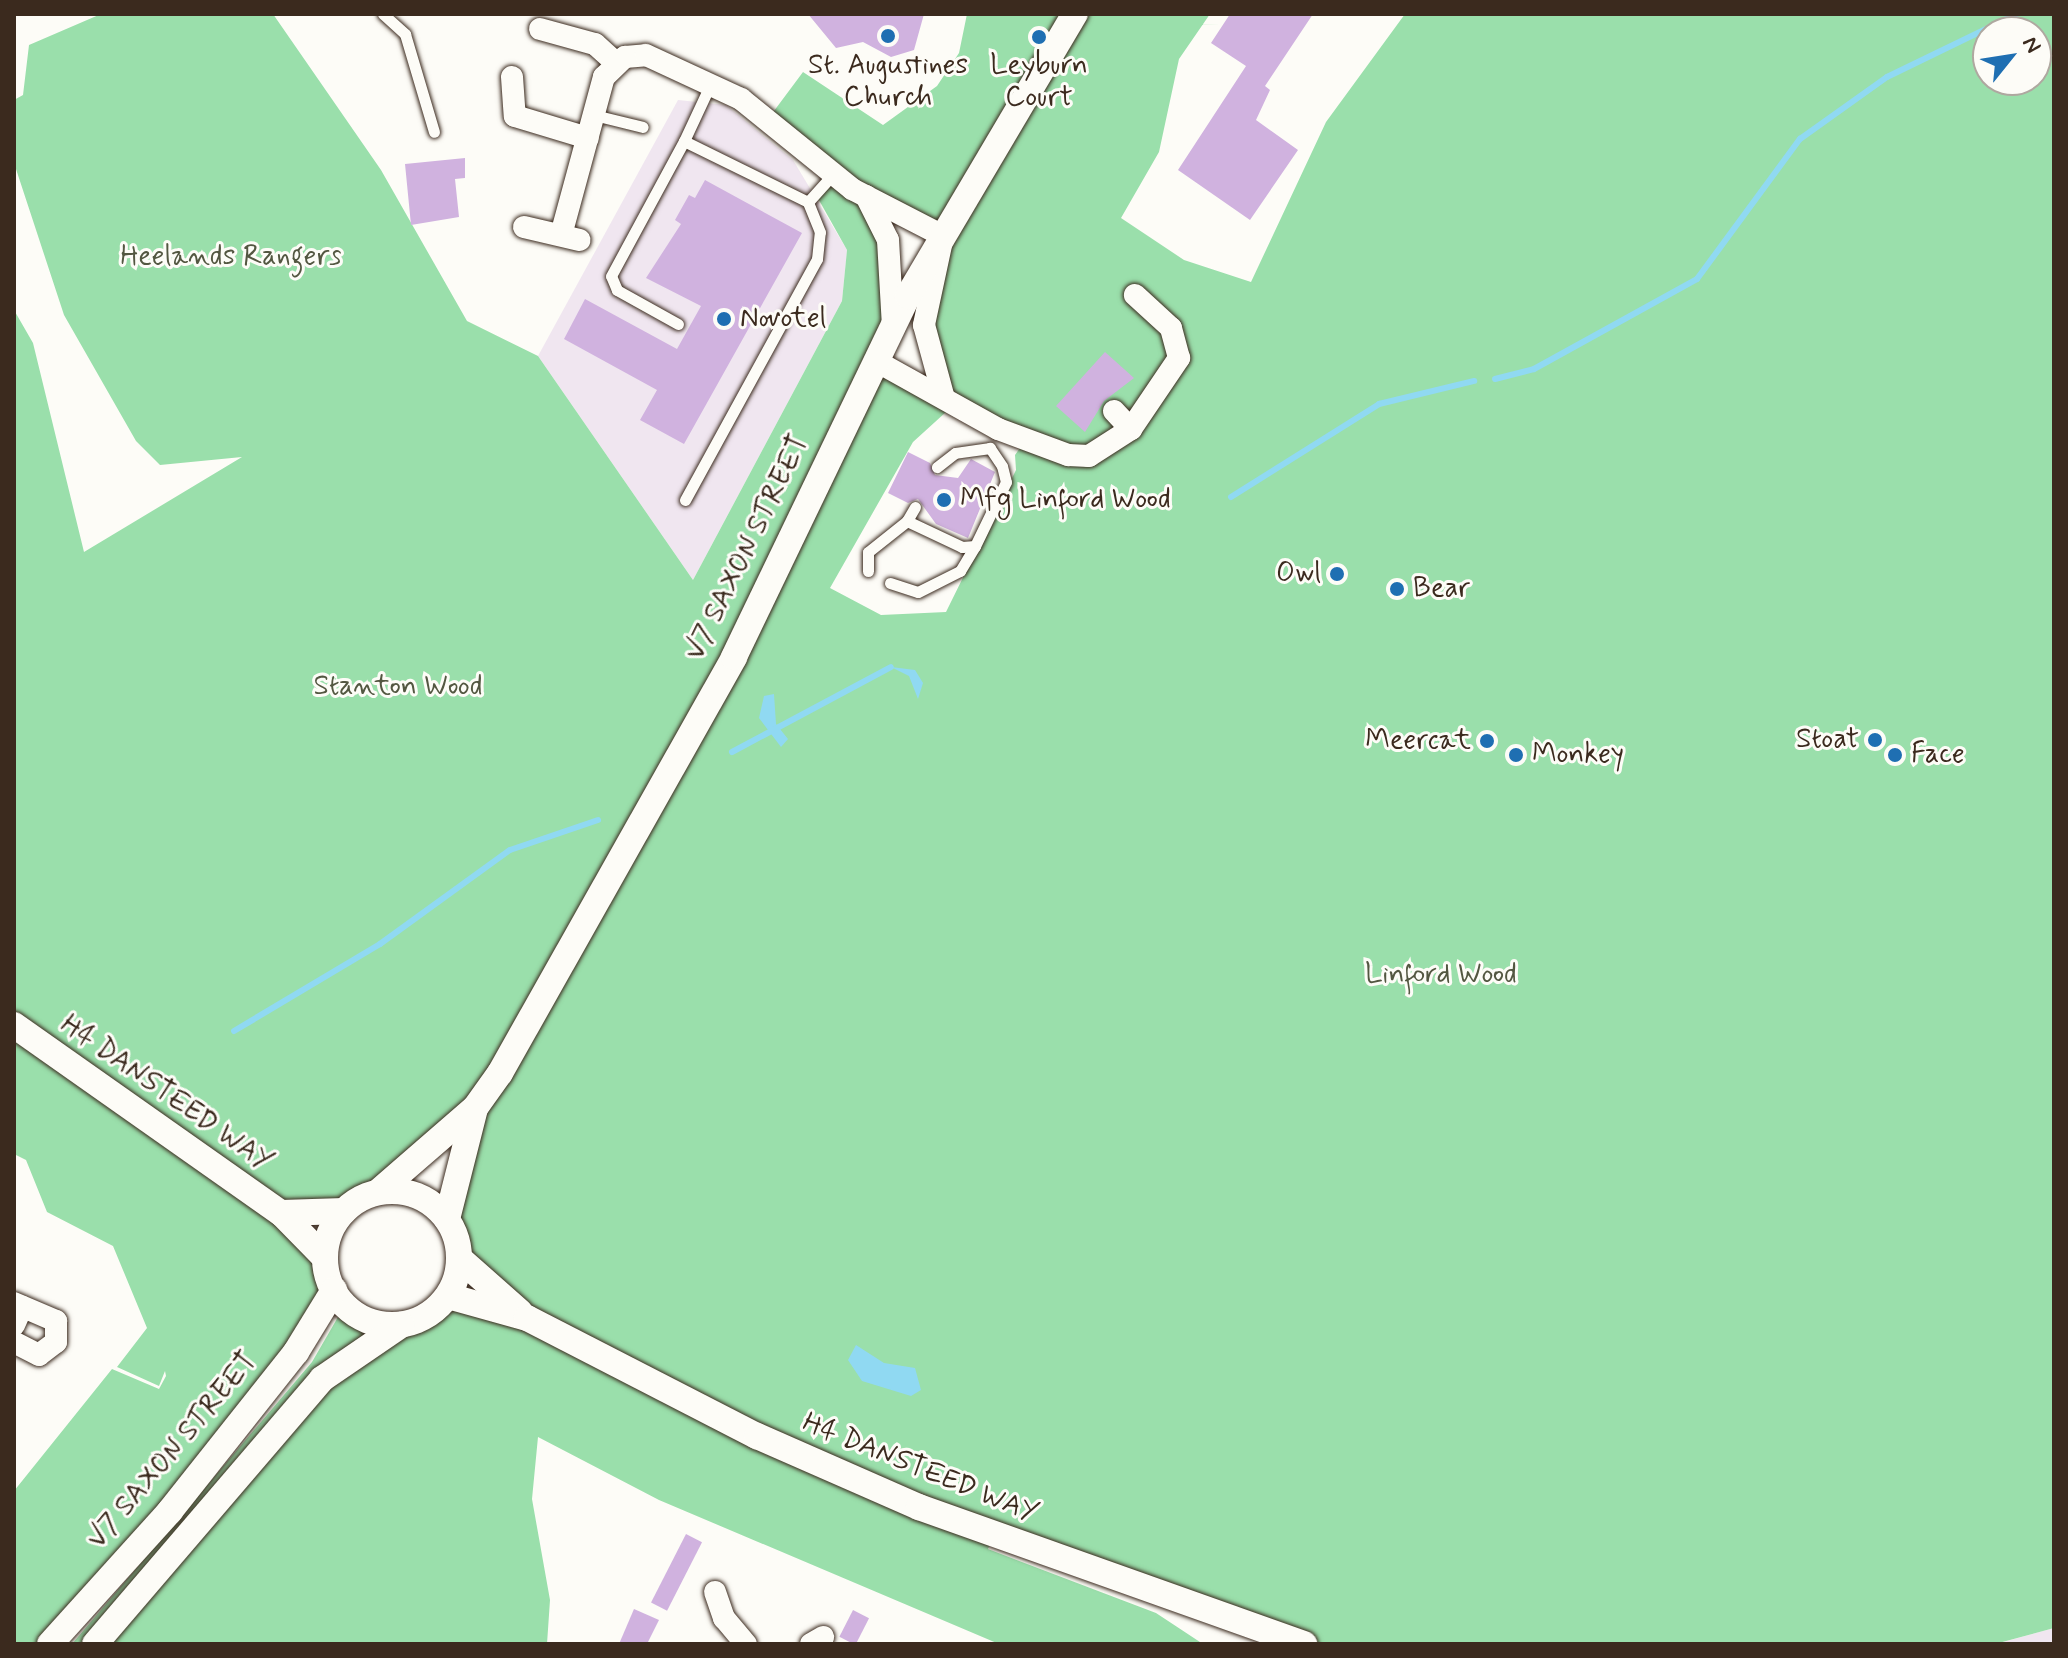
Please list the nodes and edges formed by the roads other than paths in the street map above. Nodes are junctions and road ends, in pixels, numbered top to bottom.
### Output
1 (383, 14) edge
2 (1075, 14) edge
3 (540, 29) dead end
4 (615, 62) junction
5 (512, 77) dead end
6 (711, 83) junction
7 (594, 115) junction
8 (643, 127) dead end
9 (434, 132) dead end
10 (588, 138) junction
11 (684, 141) junction
12 (833, 174) junction
13 (866, 196) junction
14 (808, 202) junction
15 (524, 227) dead end
16 (943, 236) junction
17 (1135, 295) dead end
18 (678, 324) dead end
19 (893, 328) junction
20 (876, 361) junction
21 (943, 395) junction
22 (1114, 411) dead end
23 (1131, 429) junction
24 (994, 438) junction
25 (937, 467) dead end
26 (685, 500) dead end
27 (915, 507) dead end
28 (907, 521) junction
29 (975, 546) junction
30 (868, 571) dead end
31 (890, 583) dead end
32 (14, 1025) edge
33 (475, 1108) junction
34 (378, 1192) junction
35 (344, 1211) junction
36 (281, 1213) junction
37 (447, 1219) junction
38 (325, 1258) junction
39 (460, 1259) junction
40 (334, 1290) junction
41 (448, 1296) junction
42 (17, 1311) edge
43 (536, 1322) junction
44 (401, 1325) junction
45 (14, 1342) edge
46 (715, 1592) dead end
47 (1299, 1642) edge
48 (50, 1644) edge
49 (95, 1644) edge
50 (746, 1644) edge

1 - 9 lane
2 - 16 street, V7 SAXON STREET
3 - 4 street
4 - 6 street
4 - 7 street
5 - 10 street
6 - 11 lane
6 - 12 street
7 - 8 lane
7 - 10 street
10 - 15 street
11 - 14 lane
11 - 18 lane
12 - 13 street
12 - 14 lane
13 - 16 street
13 - 19 street
14 - 26 lane
16 - 19 street, V7 SAXON STREET
16 - 21 street
17 - 23 street
19 - 20 street, V7 SAXON STREET
20 - 21 street
20 - 33 street, V7 SAXON STREET
21 - 24 street
22 - 23 street
23 - 24 street
24 - 25 lane
24 - 29 lane
27 - 28 lane
28 - 29 lane
28 - 30 lane
29 - 31 lane
32 - 36 street, H4 DANSTEED WAY
33 - 34 street, V7 SAXON STREET
33 - 37 street, V7 SAXON STREET
34 - 35 street
34 - 37 street
35 - 36 street, H4 DANSTEED WAY
35 - 38 street
36 - 38 street, H4 DANSTEED WAY
37 - 39 street
38 - 40 street
39 - 41 street
39 - 43 street, H4 DANSTEED WAY
40 - 44 street
40 - 48 street, V7 SAXON STREET
41 - 43 street, H4 DANSTEED WAY
41 - 44 street
42 - 45 street
43 - 47 street, H4 DANSTEED WAY
44 - 49 street
46 - 50 street

